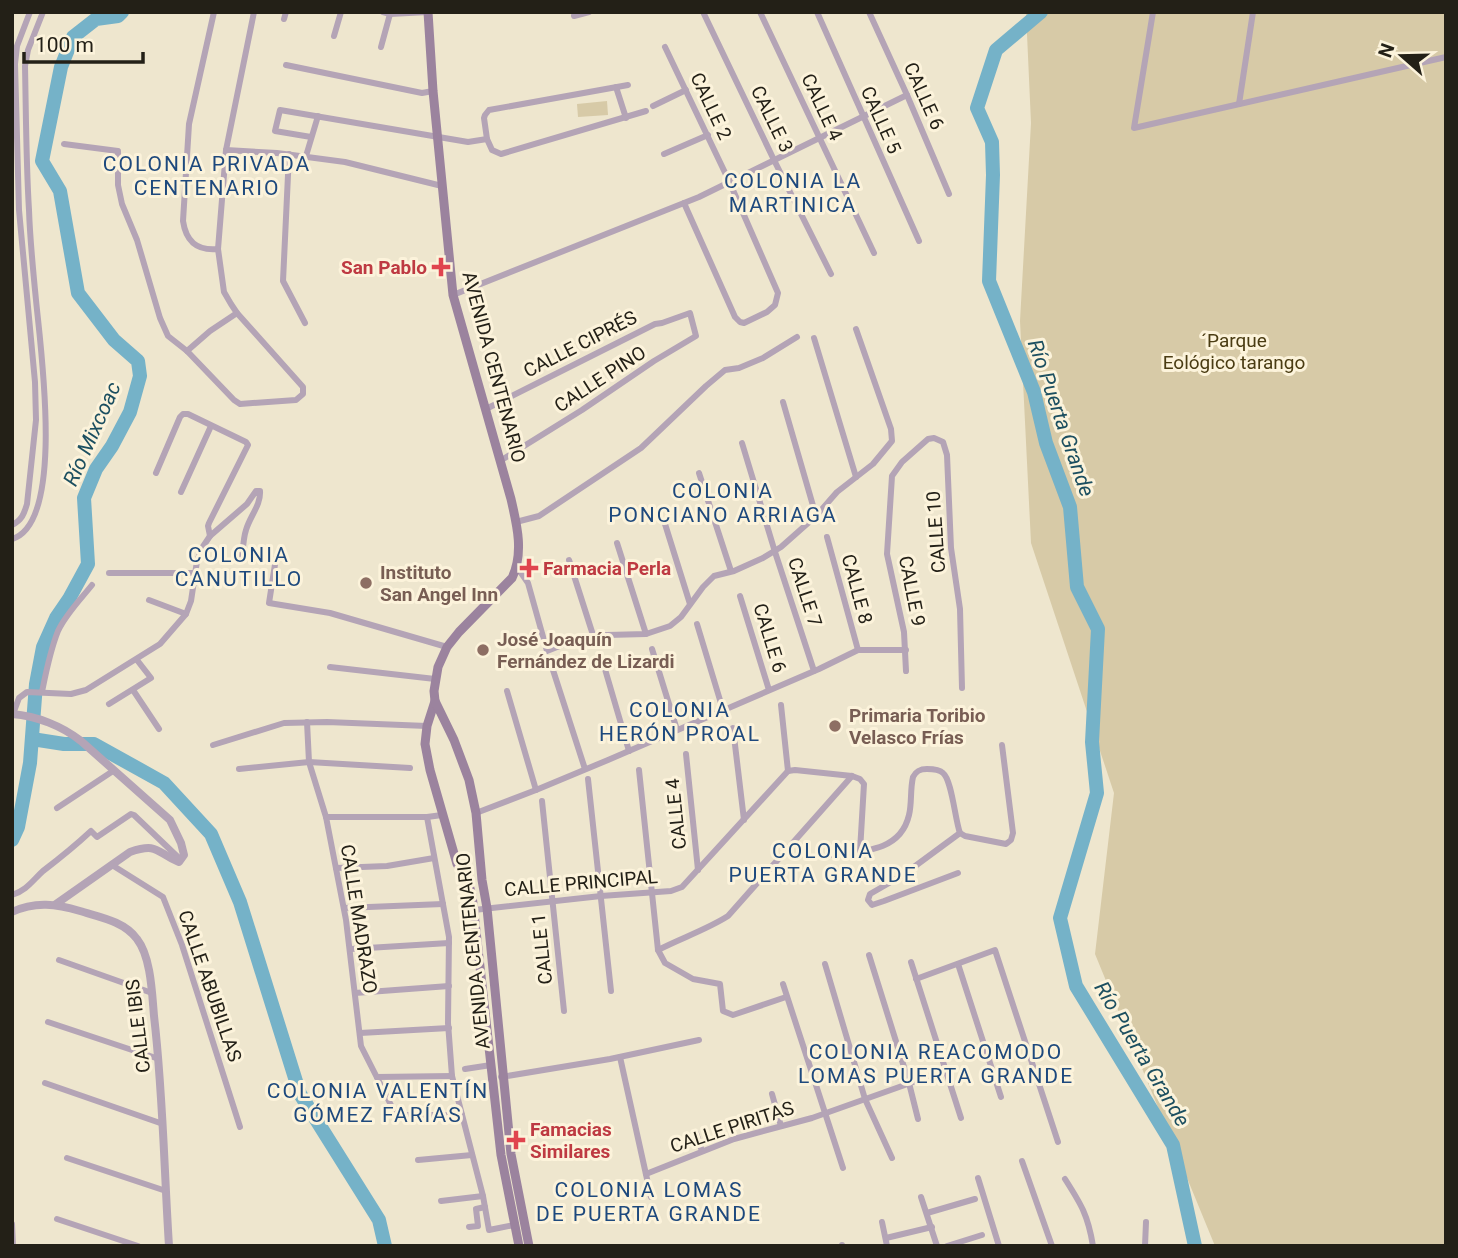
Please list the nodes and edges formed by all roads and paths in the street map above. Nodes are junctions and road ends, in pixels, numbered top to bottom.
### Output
1 (30, 12) edge
2 (43, 12) edge
3 (214, 12) edge
4 (254, 12) edge
5 (341, 12) edge
6 (428, 12) edge
7 (589, 12) edge
8 (760, 12) edge
9 (817, 12) edge
10 (869, 12) edge
11 (1153, 12) edge
12 (1253, 12) edge
13 (387, 13) edge
14 (704, 14) dead end
15 (574, 16) dead end
16 (334, 36) dead end
17 (381, 47) dead end
18 (665, 47) dead end
19 (1446, 57) edge
20 (286, 65) dead end
21 (628, 85) dead end
22 (615, 87) junction
23 (686, 90) junction
24 (433, 91) junction
25 (907, 94) junction
26 (1238, 104) junction
27 (653, 106) dead end
28 (646, 111) dead end
29 (318, 116) junction
30 (862, 117) junction
31 (626, 118) junction
32 (708, 135) junction
33 (438, 136) junction
34 (311, 137) junction
35 (487, 139) junction
36 (819, 139) junction
37 (64, 144) dead end
38 (226, 150) junction
39 (289, 154) junction
40 (664, 154) dead end
41 (306, 156) junction
42 (774, 160) junction
43 (729, 181) junction
44 (442, 186) junction
45 (949, 194) dead end
46 (684, 202) junction
47 (919, 241) dead end
48 (218, 249) junction
49 (874, 253) dead end
50 (831, 274) dead end
51 (453, 295) junction
52 (237, 313) junction
53 (690, 313) joint
54 (305, 323) dead end
55 (856, 329) dead end
56 (797, 337) dead end
57 (814, 338) dead end
58 (187, 351) junction
59 (783, 402) dead end
60 (486, 409) junction
61 (211, 426) junction
62 (742, 443) dead end
63 (500, 461) junction
64 (156, 473) dead end
65 (699, 473) dead end
66 (892, 475) joint
67 (856, 477) junction
68 (181, 492) dead end
69 (816, 516) junction
70 (516, 520) junction
71 (665, 524) dead end
72 (12, 525) edge
73 (210, 537) junction
74 (827, 537) dead end
75 (12, 538) edge
76 (617, 543) dead end
77 (775, 552) junction
78 (276, 558) dead end
79 (242, 560) dead end
80 (569, 560) dead end
81 (517, 567) junction
82 (731, 571) junction
83 (109, 573) dead end
84 (195, 573) junction
85 (92, 585) dead end
86 (740, 596) dead end
87 (149, 600) dead end
88 (690, 604) junction
89 (186, 614) junction
90 (697, 624) dead end
91 (646, 634) junction
92 (593, 635) junction
93 (447, 647) junction
94 (652, 649) dead end
95 (858, 650) junction
96 (906, 650) junction
97 (602, 659) dead end
98 (137, 660) junction
99 (330, 667) dead end
100 (552, 667) dead end
101 (814, 671) junction
102 (906, 671) dead end
103 (435, 679) junction
104 (962, 688) dead end
105 (769, 690) junction
106 (133, 691) junction
107 (507, 691) dead end
108 (41, 692) junction
109 (435, 701) junction
110 (110, 704) dead end
111 (781, 705) dead end
112 (723, 710) junction
113 (13, 714) edge
114 (307, 722) junction
115 (427, 726) junction
116 (733, 728) dead end
117 (159, 729) dead end
118 (677, 730) junction
119 (213, 745) dead end
120 (1002, 745) dead end
121 (629, 751) junction
122 (686, 754) dead end
123 (309, 762) junction
124 (410, 768) dead end
125 (239, 769) dead end
126 (586, 769) junction
127 (639, 770) dead end
128 (113, 771) junction
129 (788, 771) junction
130 (852, 776) junction
131 (588, 779) dead end
132 (536, 790) junction
133 (542, 801) dead end
134 (57, 807) dead end
135 (476, 813) junction
136 (442, 815) junction
137 (326, 817) junction
138 (427, 817) junction
139 (744, 820) junction
140 (960, 833) junction
141 (860, 851) junction
142 (827, 855) dead end
143 (434, 858) junction
144 (181, 860) junction
145 (112, 865) junction
146 (336, 868) junction
147 (698, 870) junction
148 (958, 873) dead end
149 (482, 880) junction
150 (468, 882) junction
151 (652, 892) junction
152 (12, 895) edge
153 (601, 896) junction
154 (553, 901) junction
155 (57, 904) junction
156 (443, 904) junction
157 (344, 908) junction
158 (487, 908) junction
159 (474, 910) junction
160 (12, 912) edge
161 (449, 943) junction
162 (351, 949) junction
163 (658, 950) junction
164 (869, 954) dead end
165 (59, 960) dead end
166 (911, 962) dead end
167 (825, 964) dead end
168 (958, 964) junction
169 (916, 979) junction
170 (782, 984) dead end
171 (449, 986) junction
172 (611, 991) dead end
173 (152, 993) junction
174 (355, 993) junction
175 (786, 997) junction
176 (564, 1011) dead end
177 (48, 1022) dead end
178 (449, 1028) junction
179 (360, 1033) junction
180 (699, 1040) dead end
181 (620, 1057) junction
182 (159, 1059) junction
183 (491, 1065) junction
184 (465, 1069) dead end
185 (947, 1070) junction
186 (452, 1076) junction
187 (377, 1077) junction
188 (504, 1077) junction
189 (492, 1078) junction
190 (45, 1083) dead end
191 (909, 1083) junction
192 (772, 1094) dead end
193 (1001, 1097) dead end
194 (865, 1099) junction
195 (825, 1113) junction
196 (462, 1115) junction
197 (961, 1118) dead end
198 (918, 1119) dead end
199 (163, 1124) junction
200 (781, 1126) junction
201 (240, 1127) dead end
202 (696, 1133) dead end
203 (1058, 1142) dead end
204 (702, 1151) junction
205 (472, 1155) junction
206 (67, 1158) dead end
207 (892, 1158) dead end
208 (418, 1160) dead end
209 (1022, 1161) dead end
210 (843, 1168) dead end
211 (646, 1174) junction
212 (978, 1178) dead end
213 (1065, 1179) dead end
214 (166, 1191) junction
215 (483, 1196) junction
216 (651, 1196) dead end
217 (920, 1196) dead end
218 (975, 1199) dead end
219 (442, 1201) dead end
220 (485, 1207) junction
221 (927, 1213) junction
222 (57, 1219) dead end
223 (882, 1222) dead end
224 (1146, 1222) dead end
225 (12, 1224) edge
226 (514, 1225) junction
227 (470, 1227) dead end
228 (932, 1227) junction
229 (982, 1235) dead end
230 (886, 1242) edge
231 (13, 1246) edge
232 (138, 1246) edge
233 (169, 1246) edge
234 (519, 1246) edge
235 (529, 1246) edge
236 (937, 1246) edge
237 (947, 1246) edge
238 (999, 1246) edge
239 (1052, 1246) edge
240 (1093, 1246) edge
241 (1145, 1246) edge

1 - 72 street
2 - 75 street
3 - 48 street
4 - 38 street
5 - 16 street
6 - 13 street
6 - 24 main road, AVENIDA CENTENARIO
7 - 15 street
8 - 36 street, CALLE 4
9 - 30 street, CALLE 5
10 - 25 street, CALLE 6
11 - 26 street
12 - 26 street
13 - 17 street
14 - 42 street, CALLE 3
18 - 23 street, CALLE 2
19 - 26 street
20 - 24 street
21 - 22 street
22 - 31 street
22 - 35 street
23 - 27 street
23 - 32 street, CALLE 2
24 - 33 main road, AVENIDA CENTENARIO
25 - 30 street
25 - 45 street, CALLE 6
28 - 31 street
29 - 33 street
29 - 34 street
29 - 34 street
30 - 36 street
30 - 47 street, CALLE 5
31 - 35 street
32 - 40 street
32 - 43 street, CALLE 2
33 - 35 street
33 - 44 main road, AVENIDA CENTENARIO
34 - 41 street
36 - 42 street
36 - 49 street, CALLE 4
37 - 58 street
38 - 39 street
38 - 48 street
39 - 41 street
39 - 54 street
41 - 44 street
42 - 43 street
42 - 50 street, CALLE 3
43 - 46 street
43 - 46 street, CALLE 2
44 - 51 main road, AVENIDA CENTENARIO
46 - 51 street
48 - 52 street
51 - 60 main road, AVENIDA CENTENARIO
52 - 58 street
52 - 58 street
53 - 60 street, CALLE CIPRÉS
53 - 63 street, CALLE PINO
55 - 67 street
56 - 70 street
57 - 67 street
59 - 69 street
60 - 63 main road, AVENIDA CENTENARIO
61 - 64 street
61 - 68 street
61 - 73 street
62 - 77 street, CALLE 7
63 - 70 main road, AVENIDA CENTENARIO
65 - 82 street
66 - 96 street, CALLE 9
66 - 104 street, CALLE 10
67 - 69 street
69 - 77 street
70 - 81 main road, AVENIDA CENTENARIO
71 - 88 street
73 - 79 street
73 - 84 street
74 - 95 street, CALLE 8
76 - 91 street
77 - 82 street
77 - 101 street, CALLE 7
78 - 93 street
80 - 92 street
81 - 92 street
81 - 93 main road, AVENIDA CENTENARIO
82 - 88 street
83 - 84 street
84 - 89 street
85 - 108 street
86 - 105 street, CALLE 6
87 - 89 street
88 - 91 street
89 - 98 street
90 - 112 street
91 - 92 street
93 - 103 main road, AVENIDA CENTENARIO
94 - 118 street
95 - 96 street
95 - 101 street
96 - 102 street, CALLE 9
97 - 121 street
98 - 106 street
98 - 108 street
99 - 103 street
100 - 126 street
101 - 105 street
103 - 109 main road, AVENIDA CENTENARIO
105 - 112 street
106 - 110 street
106 - 117 street
107 - 132 street
108 - 113 street
109 - 115 main road, AVENIDA CENTENARIO
109 - 135 main road, AVENIDA CENTENARIO
111 - 129 street
112 - 118 street
113 - 128 street
114 - 115 street
114 - 119 street
114 - 123 street, CALLE MADRAZO
115 - 136 main road, AVENIDA CENTENARIO
116 - 139 street
118 - 121 street
120 - 140 street
121 - 126 street
122 - 147 street, CALLE 4
123 - 124 street
123 - 125 street
123 - 137 street, CALLE MADRAZO
126 - 132 street
127 - 151 street
128 - 134 street
128 - 144 street
129 - 130 street
129 - 139 street, CALLE PRINCIPAL
130 - 141 street
130 - 163 street
131 - 153 street
132 - 135 street
133 - 154 street, CALLE 1
135 - 149 main road, AVENIDA CENTENARIO
136 - 138 street
136 - 150 main road, AVENIDA CENTENARIO
137 - 138 street
137 - 146 street, CALLE MADRAZO
138 - 143 street
139 - 147 street, CALLE PRINCIPAL
140 - 141 street
140 - 148 street
141 - 142 street
143 - 146 street
143 - 156 street
144 - 145 street
144 - 152 street
145 - 155 street
145 - 201 street, CALLE ABUBILLAS
146 - 157 street, CALLE MADRAZO
147 - 151 street, CALLE PRINCIPAL
149 - 150 main road
149 - 158 main road, AVENIDA CENTENARIO
150 - 159 main road, AVENIDA CENTENARIO
151 - 153 street, CALLE PRINCIPAL
151 - 163 street
153 - 154 street, CALLE PRINCIPAL
153 - 172 street
154 - 158 street, CALLE PRINCIPAL
154 - 176 street, CALLE 1
155 - 160 street, CALLE IBIS
155 - 173 street, CALLE IBIS
156 - 157 street
156 - 161 street
157 - 162 street, CALLE MADRAZO
158 - 159 street, CALLE PRINCIPAL
158 - 188 main road, AVENIDA CENTENARIO
159 - 183 main road, AVENIDA CENTENARIO
161 - 162 street
161 - 171 street
162 - 174 street, CALLE MADRAZO
163 - 175 street
164 - 191 street
165 - 173 street
166 - 169 street
167 - 194 street
168 - 169 street
168 - 193 street
168 - 203 street
169 - 185 street
170 - 175 street
171 - 174 street
171 - 178 street
173 - 182 street, CALLE IBIS
174 - 179 street, CALLE MADRAZO
175 - 195 street
177 - 182 street
178 - 179 street
178 - 186 street
179 - 187 street, CALLE MADRAZO
180 - 181 street
181 - 188 street
181 - 211 street
182 - 199 street, CALLE IBIS
183 - 184 street
183 - 189 main road, AVENIDA CENTENARIO
185 - 191 street, CALLE PIRITAS
185 - 197 street
186 - 187 street
186 - 196 street
187 - 196 street, CALLE MADRAZO
188 - 189 street
188 - 235 main road, AVENIDA CENTENARIO
189 - 226 main road, AVENIDA CENTENARIO
190 - 199 street
191 - 194 street, CALLE PIRITAS
191 - 198 street
192 - 200 street
194 - 195 street, CALLE PIRITAS
194 - 207 street
195 - 200 street, CALLE PIRITAS
195 - 210 street
196 - 205 street
199 - 214 street, CALLE IBIS
200 - 204 street, CALLE PIRITAS
202 - 204 street
204 - 211 street, CALLE PIRITAS
205 - 208 street
205 - 215 street
206 - 214 street
209 - 239 street
211 - 216 street
212 - 238 street
213 - 240 street
214 - 233 street, CALLE IBIS
215 - 219 street
215 - 220 street
217 - 221 street
218 - 221 street
220 - 226 street
220 - 227 street
221 - 228 street
222 - 232 street
223 - 230 street
224 - 241 street
225 - 231 street
226 - 234 main road, AVENIDA CENTENARIO
228 - 230 street
228 - 236 street
229 - 237 street

